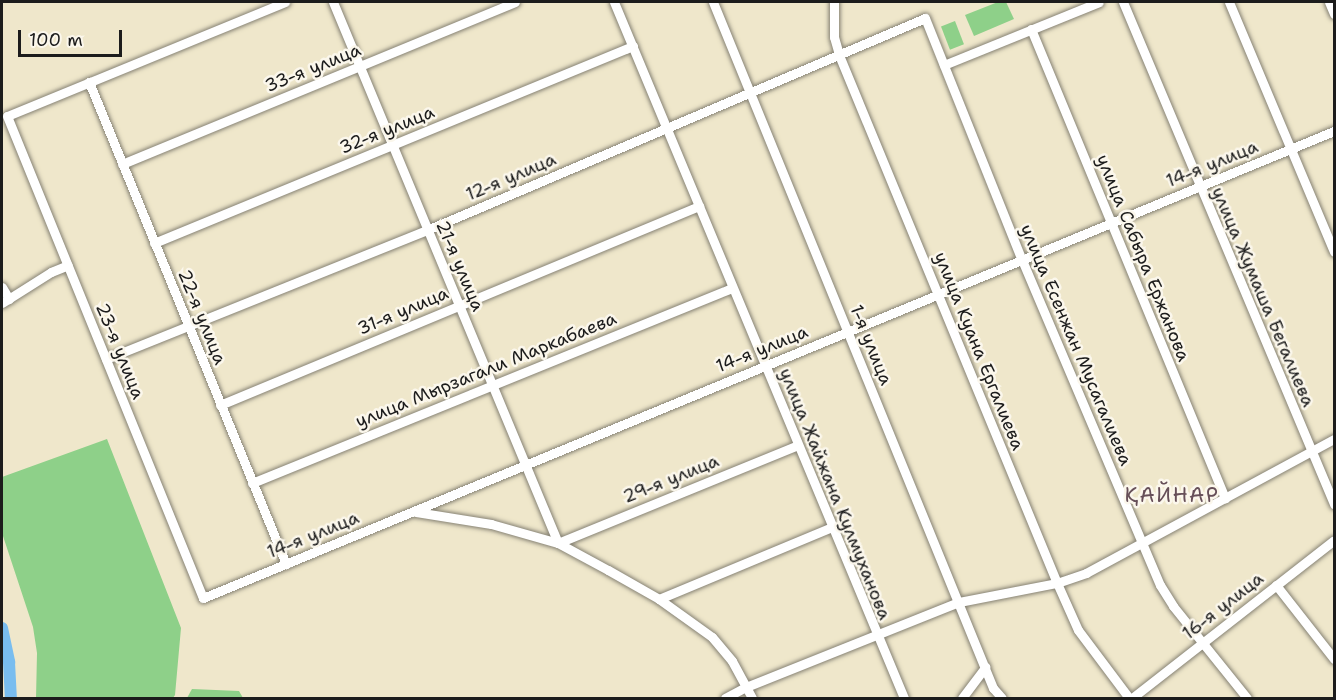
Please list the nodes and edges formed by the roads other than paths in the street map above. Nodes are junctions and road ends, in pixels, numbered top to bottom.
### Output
1 (285, 2) edge
2 (333, 2) edge
3 (515, 2) edge
4 (614, 2) edge
5 (713, 2) edge
6 (834, 2) edge
7 (1099, 2) edge
8 (1123, 2) edge
9 (1229, 2) edge
10 (1329, 2) edge
11 (1335, 14) edge
12 (925, 18) joint
13 (1031, 29) junction
14 (633, 46) junction
15 (838, 55) junction
16 (944, 65) junction
17 (360, 66) junction
18 (89, 82) junction
19 (751, 93) junction
20 (667, 129) junction
21 (1335, 131) edge
22 (392, 146) junction
23 (1291, 149) junction
24 (122, 164) junction
25 (1199, 187) junction
26 (699, 206) junction
27 (1111, 223) junction
28 (427, 230) junction
29 (154, 243) junction
30 (1335, 252) edge
31 (1022, 260) junction
32 (68, 265) junction
33 (2, 287) edge
34 (732, 288) junction
35 (938, 295) junction
36 (5, 301) edge
37 (459, 306) junction
38 (189, 327) junction
39 (848, 332) junction
40 (106, 359) junction
41 (765, 366) junction
42 (492, 386) junction
43 (220, 405) junction
44 (1335, 439) edge
45 (798, 445) junction
46 (1311, 452) junction
47 (525, 465) junction
48 (252, 483) junction
49 (1225, 498) junction
50 (1335, 504) edge
51 (413, 512) junction
52 (832, 527) junction
53 (1335, 540) edge
54 (558, 543) junction
55 (1141, 544) junction
56 (286, 564) junction
57 (1057, 583) junction
58 (1276, 585) junction
59 (203, 598) joint
60 (659, 599) junction
61 (958, 602) junction
62 (875, 635) junction
63 (1203, 644) junction
64 (1335, 659) edge
65 (985, 667) junction
66 (746, 687) junction
67 (725, 699) edge
68 (752, 699) edge
69 (904, 699) edge
70 (962, 699) edge
71 (1002, 699) edge
72 (1131, 699) edge
73 (1247, 699) edge

1 - 18 street
2 - 17 street, 21-я улица
3 - 17 street, 33-я улица
4 - 14 street, улица Жайжана Кулмуханова
5 - 19 street, 1-я улица
6 - 15 street, улица Куана Ергалиева
7 - 13 street
8 - 25 street, улица Жумаша Бегалиева
9 - 23 street
10 - 11 street
12 - 15 street, 12-я улица
12 - 16 street, улица Есенжан Мусагалиева
13 - 16 street
13 - 27 street, улица Сабыра Ержанова
14 - 20 street, улица Жайжана Кулмуханова
14 - 22 street, 32-я улица
15 - 19 street, 12-я улица
15 - 35 street, улица Куана Ергалиева
16 - 31 street, улица Есенжан Мусагалиева
17 - 22 street, 21-я улица
17 - 24 street, 33-я улица
18 - 24 street, 22-я улица
18 - 32 street, 23-я улица
19 - 20 street, 12-я улица
19 - 39 street, 1-я улица
20 - 26 street, улица Жайжана Кулмуханова
20 - 28 street, 12-я улица
21 - 23 street, 14-я улица
22 - 28 street, 21-я улица
22 - 29 street, 32-я улица
23 - 25 street, 14-я улица
23 - 30 street
24 - 29 street, 22-я улица
25 - 27 street, 14-я улица
25 - 46 street, улица Жумаша Бегалиева
26 - 34 street, улица Жайжана Кулмуханова
26 - 37 street, 31-я улица
27 - 31 street, 14-я улица
27 - 49 street, улица Сабыра Ержанова
28 - 37 street, 21-я улица
28 - 38 street, 12-я улица
29 - 38 street, 22-я улица
31 - 35 street, 14-я улица
31 - 55 street, улица Есенжан Мусагалиева
32 - 36 street
32 - 40 street, 23-я улица
33 - 36 street
34 - 41 street, улица Жайжана Кулмуханова
34 - 42 street, улица Мырзагали Маркабаева
35 - 39 street, 14-я улица
35 - 57 street, улица Куана Ергалиева
37 - 42 street, 21-я улица
37 - 43 street, 31-я улица
38 - 40 street, 12-я улица
38 - 43 street, 22-я улица
39 - 41 street, 14-я улица
39 - 61 street, 1-я улица
40 - 59 street, 23-я улица
41 - 45 street, улица Жайжана Кулмуханова
41 - 47 street, 14-я улица
42 - 47 street, 21-я улица
42 - 48 street, улица Мырзагали Маркабаева
43 - 48 street, 22-я улица
44 - 46 street
45 - 52 street, улица Жайжана Кулмуханова
45 - 54 street, 29-я улица
46 - 49 street
46 - 50 street, улица Жумаша Бегалиева
47 - 51 street, 14-я улица
47 - 54 street, 21-я улица
48 - 56 street, 22-я улица
49 - 55 street
51 - 54 street
51 - 56 street, 14-я улица
52 - 60 street
52 - 62 street, улица Жайжана Кулмуханова
53 - 58 street, 16-я улица
54 - 60 street
55 - 57 street
55 - 63 street, улица Есенжан Мусагалиева
56 - 59 street, 14-я улица
57 - 61 street
57 - 72 street, улица Куана Ергалиева
58 - 63 street, 16-я улица
58 - 64 street
60 - 66 street
61 - 62 street
61 - 65 street, 1-я улица
62 - 66 street
62 - 69 street, улица Жайжана Кулмуханова
63 - 72 street, 16-я улица
63 - 73 street, улица Есенжан Мусагалиева
65 - 70 street
65 - 71 street, 1-я улица
66 - 67 street
66 - 68 street

